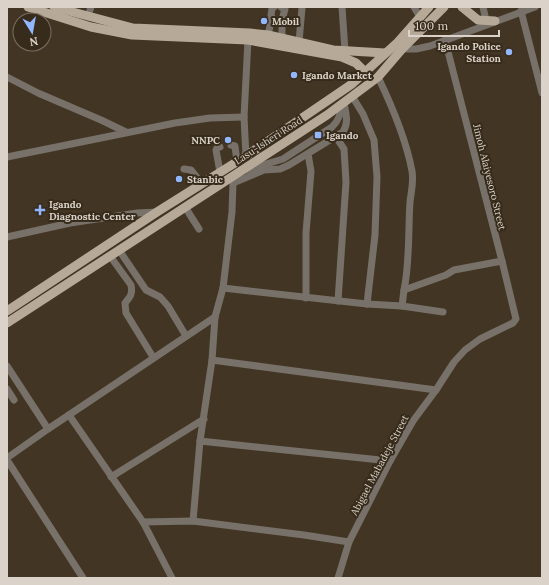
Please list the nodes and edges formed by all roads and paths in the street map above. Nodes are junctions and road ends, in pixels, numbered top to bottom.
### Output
1 (28, 7) edge
2 (54, 7) edge
3 (91, 7) edge
4 (274, 7) edge
5 (281, 7) edge
6 (342, 7) edge
7 (414, 7) edge
8 (429, 7) edge
9 (444, 7) edge
10 (462, 7) edge
11 (483, 7) edge
12 (535, 7) edge
13 (302, 8) edge
14 (521, 11) junction
15 (88, 16) junction
16 (420, 17) junction
17 (490, 21) junction
18 (268, 35) junction
19 (282, 38) junction
20 (248, 40) junction
21 (445, 40) junction
22 (299, 42) junction
23 (402, 49) junction
24 (344, 51) junction
25 (385, 53) junction
26 (364, 72) junction
27 (378, 76) junction
28 (7, 77) edge
29 (542, 93) edge
30 (352, 96) junction
31 (340, 106) junction
32 (244, 117) junction
33 (126, 132) junction
34 (336, 137) junction
35 (231, 146) dead end
36 (220, 147) dead end
37 (308, 154) junction
38 (246, 156) junction
39 (7, 157) edge
40 (237, 162) junction
41 (184, 169) dead end
42 (242, 171) junction
43 (220, 172) junction
44 (232, 180) junction
45 (202, 184) junction
46 (185, 207) junction
47 (157, 212) junction
48 (199, 229) dead end
49 (7, 236) edge
50 (120, 250) junction
51 (110, 256) junction
52 (502, 261) junction
53 (223, 288) junction
54 (404, 290) junction
55 (306, 298) junction
56 (338, 301) junction
57 (367, 304) junction
58 (402, 306) junction
59 (7, 311) edge
60 (443, 312) dead end
61 (216, 317) junction
62 (516, 320) joint
63 (7, 323) edge
64 (186, 336) junction
65 (154, 357) junction
66 (212, 360) junction
67 (7, 366) edge
68 (7, 389) edge
69 (436, 390) junction
70 (14, 400) dead end
71 (69, 415) junction
72 (204, 419) junction
73 (48, 429) junction
74 (200, 441) junction
75 (7, 459) edge
76 (390, 461) junction
77 (112, 477) junction
78 (192, 521) junction
79 (143, 522) junction
80 (349, 542) junction
81 (83, 578) edge
82 (172, 578) edge
83 (338, 578) edge

1 - 20 main road
2 - 15 main road
3 - 15 street
4 - 18 street
5 - 19 street
6 - 24 street
7 - 16 street
8 - 16 main road, Lasu-Isheri Road
9 - 23 main road, Lasu-Isheri Road
10 - 17 main road
11 - 17 street
12 - 14 street
13 - 22 street
14 - 17 street
14 - 29 street
15 - 18 main road
16 - 25 main road, Lasu-Isheri Road
17 - 21 street
18 - 19 main road
19 - 22 main road
20 - 26 main road
20 - 32 street
21 - 23 street
21 - 52 street, Jimoh Alaiyesoro Street
22 - 24 main road
23 - 27 main road, Lasu-Isheri Road
24 - 25 main road
25 - 26 main road, Lasu-Isheri Road
26 - 38 main road, Lasu-Isheri Road
27 - 30 main road, Lasu-Isheri Road
27 - 54 street
28 - 33 street
30 - 31 main road, Lasu-Isheri Road
30 - 57 street
31 - 34 street
31 - 42 main road, Lasu-Isheri Road
31 - 42 street
32 - 33 street
32 - 38 street
33 - 39 street
34 - 37 street
34 - 56 street
35 - 40 street
36 - 43 street
37 - 44 street
37 - 55 street
38 - 40 main road, Lasu-Isheri Road
40 - 43 main road, Lasu-Isheri Road
41 - 45 street
42 - 44 main road, Lasu-Isheri Road
43 - 45 main road, Lasu-Isheri Road
44 - 46 main road, Lasu-Isheri Road
44 - 53 street
45 - 47 main road, Lasu-Isheri Road
46 - 48 street
46 - 50 main road, Lasu-Isheri Road
47 - 49 street
47 - 59 main road, Lasu-Isheri Road
50 - 51 main road, Lasu-Isheri Road
50 - 64 street
51 - 63 main road, Lasu-Isheri Road
51 - 65 street
52 - 54 street
52 - 62 street, Jimoh Alaiyesoro Street
53 - 55 street
53 - 61 street
54 - 58 street
55 - 56 street
56 - 57 street
57 - 58 street
58 - 60 street
61 - 64 street
61 - 66 street
62 - 69 street, Abigael Mabadeje Street
64 - 65 street
65 - 71 street
66 - 69 street
66 - 72 street
67 - 73 street
68 - 70 street
69 - 76 street, Abigael Mabadeje Street
71 - 73 street
71 - 77 street
72 - 74 street
72 - 77 street
73 - 75 street
74 - 76 street
74 - 78 street
75 - 81 street
76 - 80 street, Abigael Mabadeje Street
77 - 79 street
78 - 79 street
78 - 80 street
79 - 82 street
80 - 83 street, Abigael Mabadeje Street

